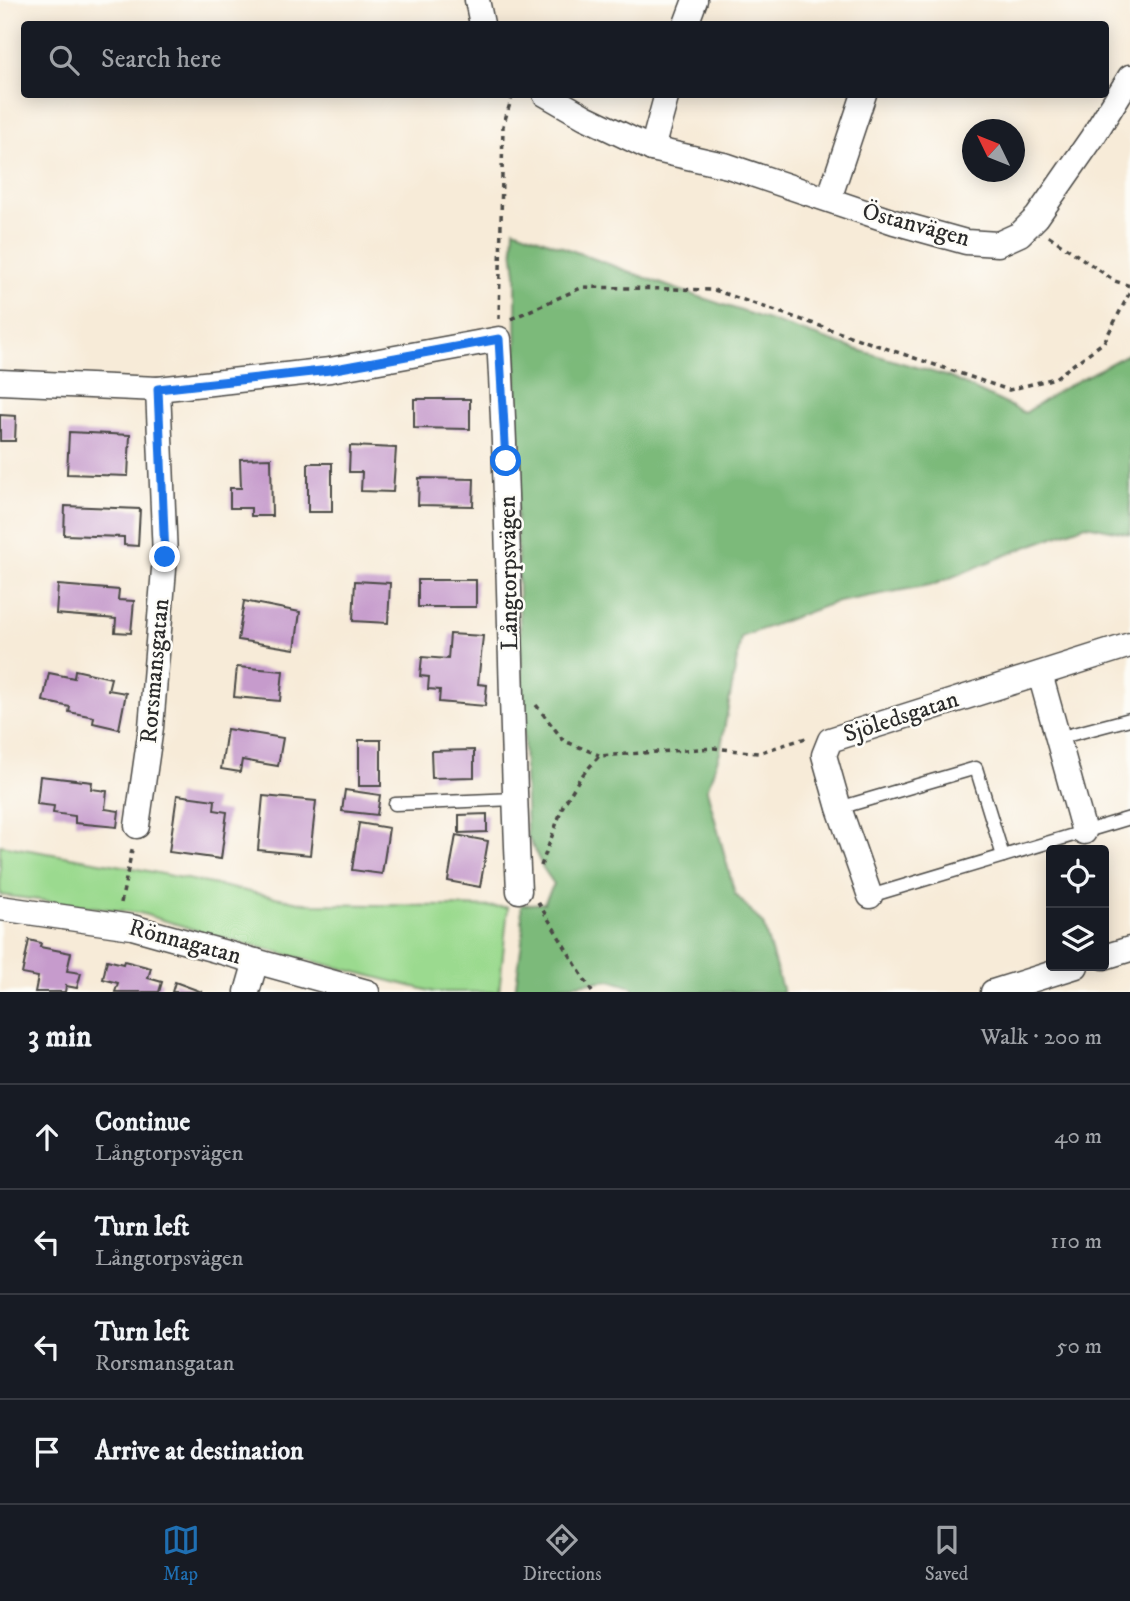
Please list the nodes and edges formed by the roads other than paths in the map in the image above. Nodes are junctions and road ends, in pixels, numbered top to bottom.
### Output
1 (477, 0) edge
2 (695, 0) edge
3 (481, 21) edge
4 (687, 21) edge
5 (1130, 77) edge
6 (552, 98) edge
7 (666, 98) edge
8 (863, 98) edge
9 (652, 149) junction
10 (829, 200) junction
11 (0, 382) edge
12 (158, 389) junction
13 (1130, 645) edge
14 (1040, 674) junction
15 (1130, 719) edge
16 (1058, 738) junction
17 (514, 799) junction
18 (395, 804) dead end
19 (839, 808) junction
20 (1130, 818) edge
21 (137, 826) road end
22 (1084, 832) junction
23 (1003, 856) junction
24 (525, 891) road end
25 (870, 896) joint
26 (0, 908) edge
27 (1130, 949) edge
28 (1109, 955) edge
29 (256, 961) junction
30 (1060, 971) edge
31 (247, 992) edge
32 (367, 992) edge
33 (993, 992) edge

1 - 3 street
2 - 4 street
5 - 10 street, Östanvägen
6 - 9 street, Östanvägen
7 - 9 street
8 - 10 street, Östanvägen
9 - 10 street, Östanvägen
11 - 12 street
12 - 17 street, Långtorpsvägen
12 - 21 street, Rorsmansgatan
13 - 14 street, Sjöledsgatan
14 - 16 street
14 - 19 street, Sjöledsgatan
15 - 16 lane
16 - 22 street
17 - 18 lane
17 - 24 street, Långtorpsvägen
19 - 23 lane
19 - 25 street, Sjöledsgatan
20 - 22 lane
22 - 23 lane
23 - 25 lane
26 - 29 street, Rönnagatan
27 - 28 street
29 - 31 street
29 - 32 street, Rönnagatan
30 - 33 street

